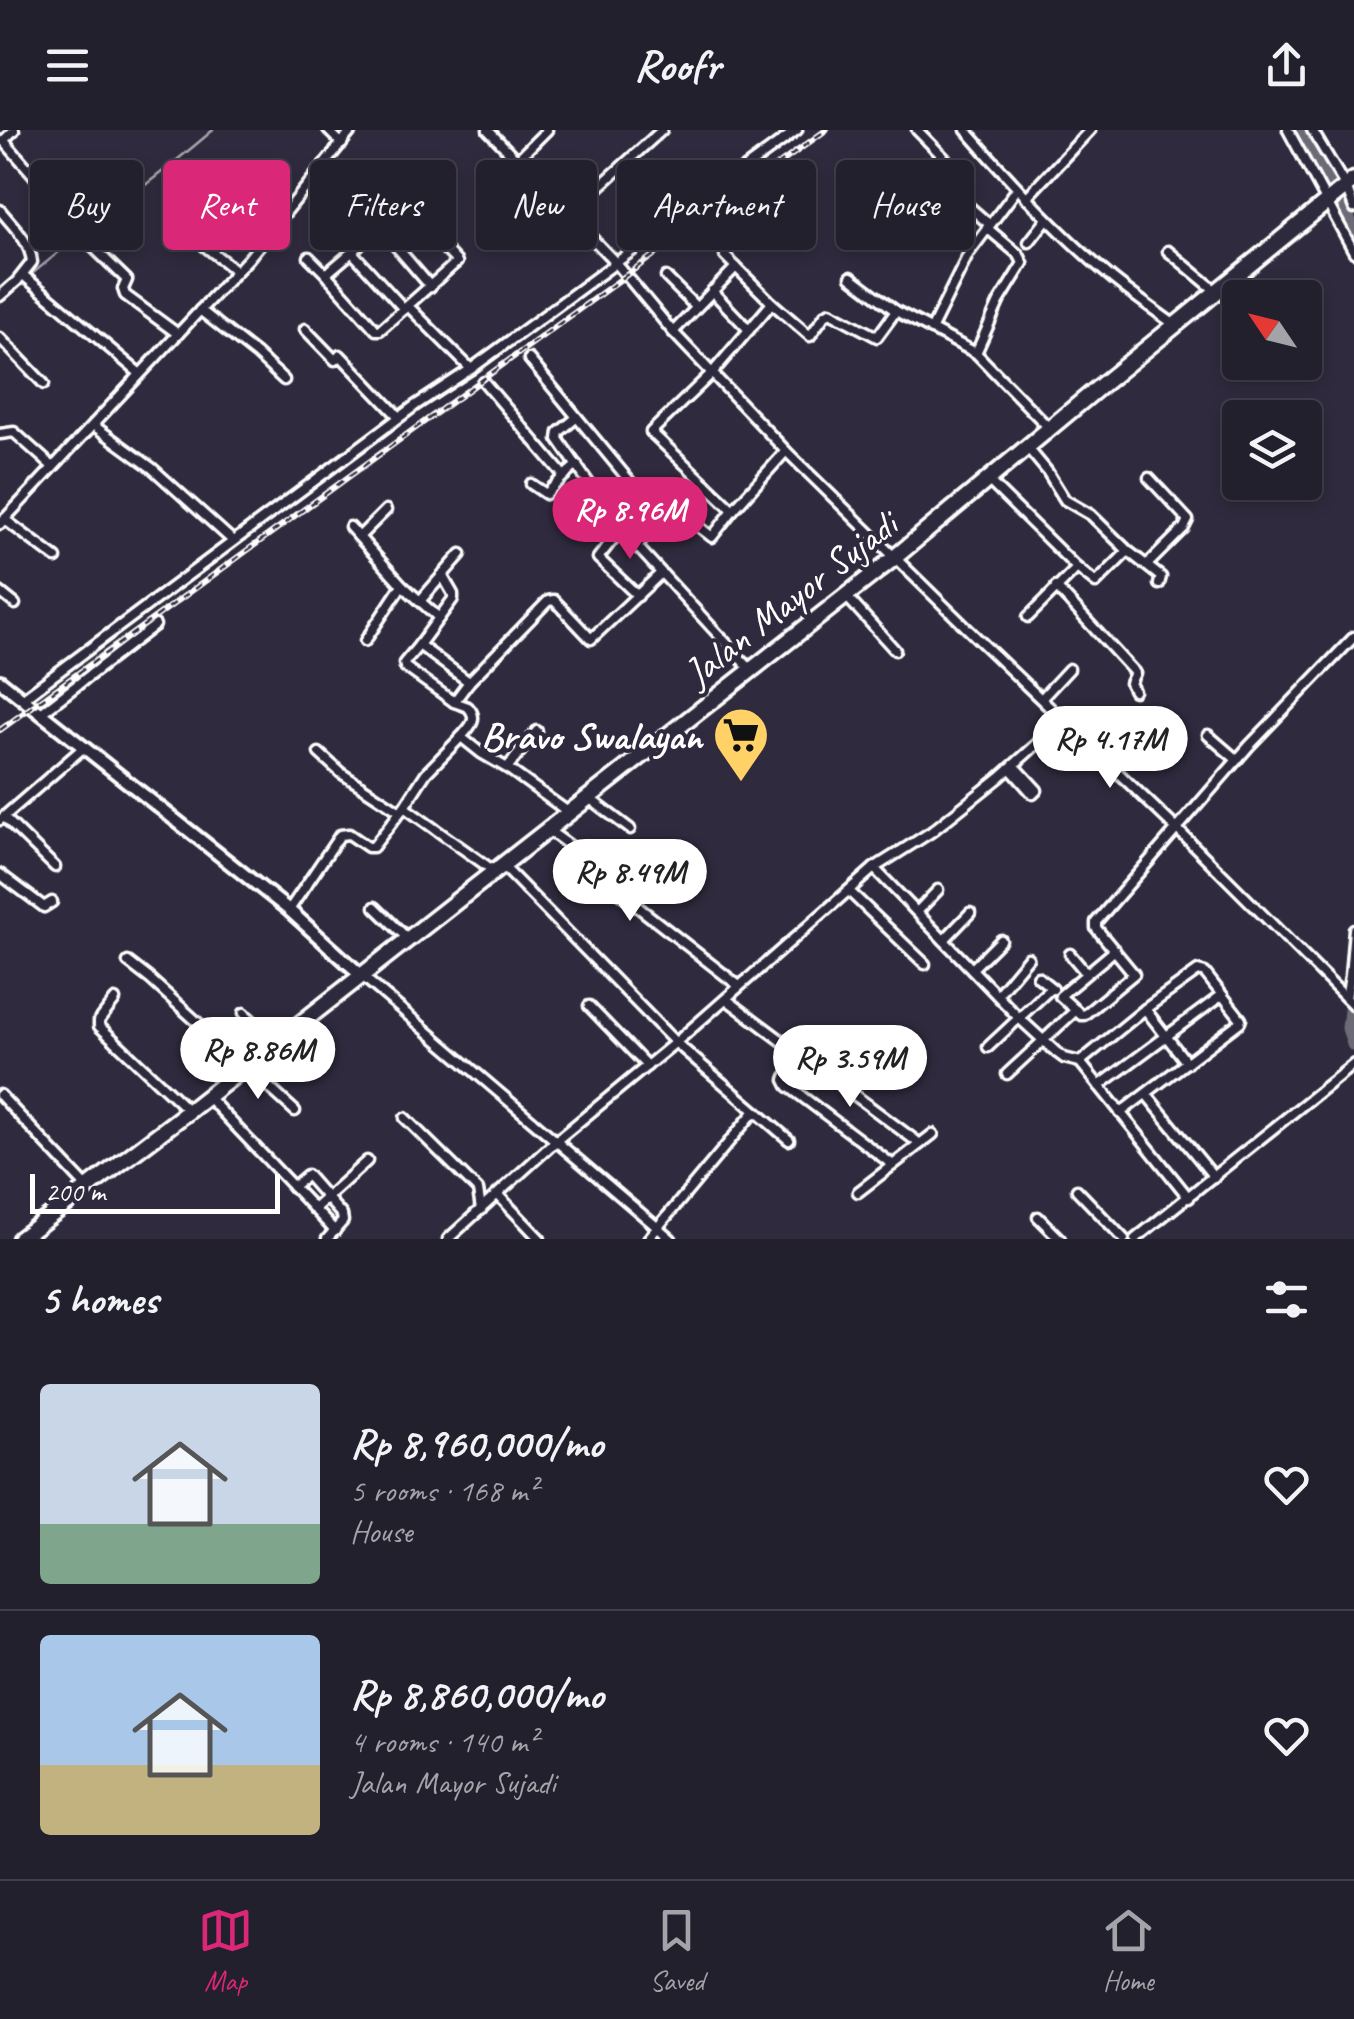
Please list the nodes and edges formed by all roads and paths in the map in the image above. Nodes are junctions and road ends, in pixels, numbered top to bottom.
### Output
1 (14, 130) edge
2 (328, 130) edge
3 (352, 130) edge
4 (488, 130) edge
5 (548, 130) edge
6 (662, 130) edge
7 (796, 130) edge
8 (918, 130) edge
9 (966, 130) edge
10 (1288, 130) edge
11 (1312, 130) edge
12 (1087, 131) edge
13 (2, 143) edge
14 (342, 144) junction
15 (330, 160) edge
16 (517, 160) joint
17 (30, 173) edge
18 (310, 184) edge
19 (1348, 185) edge
20 (597, 189) edge
21 (1017, 189) junction
22 (1026, 198) junction
23 (1328, 203) junction
24 (1354, 208) edge
25 (0, 210) edge
26 (1047, 219) junction
27 (988, 226) junction
28 (597, 242) edge
29 (1028, 242) dead end
30 (96, 250) edge
31 (209, 250) edge
32 (401, 250) edge
33 (448, 250) edge
34 (1168, 251) dead end
35 (352, 252) joint
36 (1354, 252) edge
37 (725, 256) dead end
38 (309, 257) dead end
39 (616, 262) junction
40 (736, 267) junction
41 (236, 272) junction
42 (326, 274) junction
43 (26, 277) junction
44 (666, 277) dead end
45 (851, 277) dead end
46 (431, 286) junction
47 (712, 291) junction
48 (1216, 291) junction
49 (0, 296) edge
50 (772, 303) junction
51 (696, 306) junction
52 (200, 310) junction
53 (408, 310) junction
54 (896, 310) junction
55 (1175, 326) junction
56 (305, 329) dead end
57 (749, 330) junction
58 (931, 330) junction
59 (673, 332) junction
60 (178, 334) junction
61 (0, 338) edge
62 (976, 352) junction
63 (528, 359) dead end
64 (470, 368) junction
65 (139, 373) junction
66 (712, 373) junction
67 (284, 380) dead end
68 (484, 382) dead end
69 (44, 384) dead end
70 (399, 417) junction
71 (576, 418) junction
72 (93, 424) junction
73 (1049, 428) junction
74 (0, 434) edge
75 (1027, 447) junction
76 (786, 452) junction
77 (577, 464) junction
78 (52, 468) junction
79 (564, 476) junction
80 (1149, 478) dead end
81 (988, 480) junction
82 (531, 484) dead end
83 (706, 484) junction
84 (688, 498) dead end
85 (0, 502) edge
86 (386, 510) dead end
87 (732, 510) junction
88 (5, 518) edge
89 (661, 519) junction
90 (350, 527) dead end
91 (620, 529) junction
92 (359, 538) junction
93 (233, 541) junction
94 (636, 546) junction
95 (1128, 550) junction
96 (461, 554) dead end
97 (56, 558) dead end
98 (894, 558) junction
99 (1147, 565) junction
100 (1077, 568) junction
101 (660, 574) junction
102 (442, 576) junction
103 (1159, 584) dead end
104 (402, 585) junction
105 (1056, 587) junction
106 (0, 592) edge
107 (638, 596) junction
108 (846, 596) junction
109 (420, 601) junction
110 (15, 604) dead end
111 (1028, 616) dead end
112 (440, 618) junction
113 (155, 625) dead end
114 (1354, 637) edge
115 (365, 641) dead end
116 (419, 645) junction
117 (896, 650) dead end
118 (751, 670) junction
119 (1069, 670) dead end
120 (0, 681) edge
121 (469, 682) junction
122 (1134, 691) dead end
123 (22, 698) junction
124 (1042, 698) junction
125 (454, 702) junction
126 (41, 713) junction
127 (1064, 720) junction
128 (537, 731) dead end
129 (1208, 735) dead end
130 (461, 737) junction
131 (83, 748) junction
132 (319, 753) dead end
133 (1237, 760) junction
134 (506, 768) junction
135 (589, 798) junction
136 (401, 809) junction
137 (570, 814) junction
138 (2, 818) edge
139 (630, 829) dead end
140 (1177, 829) junction
141 (548, 830) junction
142 (55, 868) dead end
143 (498, 868) junction
144 (874, 868) junction
145 (0, 874) edge
146 (938, 890) dead end
147 (849, 891) junction
148 (52, 902) dead end
149 (375, 907) dead end
150 (288, 910) junction
151 (916, 912) junction
152 (970, 913) dead end
153 (1354, 929) edge
154 (408, 938) junction
155 (944, 940) junction
156 (1001, 940) dead end
157 (1115, 950) junction
158 (1070, 954) dead end
159 (1028, 958) dead end
160 (128, 962) dead end
161 (925, 964) dead end
162 (972, 969) junction
163 (1086, 973) junction
164 (362, 975) junction
165 (1038, 977) dead end
166 (739, 986) junction
167 (1051, 988) junction
168 (997, 995) junction
169 (1222, 995) junction
170 (1060, 996) junction
171 (726, 999) junction
172 (114, 1000) dead end
173 (1349, 1001) edge
174 (589, 1006) dead end
175 (1145, 1009) junction
176 (1076, 1010) junction
177 (244, 1012) dead end
178 (1019, 1018) junction
179 (1166, 1037) junction
180 (1044, 1039) junction
181 (276, 1042) junction
182 (675, 1042) junction
183 (988, 1047) dead end
184 (802, 1055) junction
185 (1080, 1062) junction
186 (1186, 1063) junction
187 (245, 1066) junction
188 (646, 1066) junction
189 (1351, 1066) edge
190 (1007, 1074) dead end
191 (1099, 1086) junction
192 (1146, 1094) junction
193 (0, 1095) edge
194 (207, 1096) junction
195 (295, 1110) dead end
196 (188, 1111) junction
197 (754, 1112) junction
198 (1120, 1113) junction
199 (405, 1118) dead end
200 (932, 1134) dead end
201 (557, 1140) junction
202 (789, 1140) dead end
203 (920, 1144) junction
204 (367, 1160) dead end
205 (893, 1165) junction
206 (1214, 1177) junction
207 (88, 1187) junction
208 (292, 1187) junction
209 (1076, 1190) dead end
210 (858, 1192) dead end
211 (498, 1195) junction
212 (327, 1198) junction
213 (1189, 1198) junction
214 (314, 1209) junction
215 (482, 1210) junction
216 (1038, 1218) dead end
217 (658, 1228) junction
218 (335, 1231) junction
219 (20, 1239) edge
220 (327, 1239) edge
221 (448, 1239) edge
222 (540, 1239) edge
223 (648, 1239) edge
224 (671, 1239) edge
225 (1060, 1239) edge
226 (1124, 1239) edge
227 (1135, 1239) edge

1 - 13 street
2 - 14 street
3 - 14 street
4 - 16 street
5 - 16 street
6 - 20 street
7 - 39 street
8 - 27 street
9 - 21 street
10 - 23 street
11 - 19 street
12 - 22 street
13 - 17 street
14 - 15 street
18 - 41 street
19 - 23 highway, Jalan Mayor Sujadi
19 - 24 street
21 - 22 street
21 - 27 street
22 - 26 street
23 - 36 street
23 - 48 highway, Jalan Mayor Sujadi
25 - 43 street
26 - 29 street
26 - 55 street
27 - 58 street
27 - 62 street
28 - 39 street
30 - 60 street
31 - 41 street
32 - 46 street
33 - 46 street
34 - 48 street
35 - 42 street
35 - 53 street
37 - 40 street
38 - 42 street
39 - 59 street
39 - 64 street
40 - 47 street
40 - 50 street
41 - 52 street
42 - 53 street
43 - 49 street
43 - 65 street
44 - 51 street
45 - 54 street
46 - 53 street
47 - 51 street
47 - 57 street
48 - 55 highway, Jalan Mayor Sujadi
50 - 54 street
50 - 57 street
51 - 59 street
52 - 60 street
52 - 67 street
53 - 64 street
54 - 58 street
55 - 73 highway, Jalan Mayor Sujadi
56 - 70 street
57 - 66 street
58 - 62 street
59 - 66 street
60 - 65 street
61 - 69 street
62 - 73 street
63 - 71 street
64 - 70 street
65 - 72 street
66 - 76 street
66 - 83 street
68 - 79 street
70 - 93 street
71 - 77 street
71 - 89 street
72 - 78 street
72 - 93 street
73 - 75 highway, Jalan Mayor Sujadi
74 - 78 street
75 - 81 highway, Jalan Mayor Sujadi
75 - 95 street
76 - 87 street
76 - 98 street
77 - 79 street
77 - 91 street
78 - 88 street
79 - 82 street
80 - 99 street
81 - 98 highway, Jalan Mayor Sujadi
81 - 100 street
83 - 84 street
83 - 87 street
85 - 88 street
86 - 92 street
87 - 89 street
88 - 97 street
89 - 94 street
90 - 92 street
91 - 94 street
91 - 107 street
92 - 104 street
93 - 123 street
94 - 101 street
95 - 99 street
95 - 100 street
96 - 102 street
98 - 108 highway, Jalan Mayor Sujadi
98 - 124 street
99 - 103 street
100 - 105 street
101 - 107 street
101 - 118 street
102 - 109 street
102 - 112 street
104 - 109 street
104 - 115 street
105 - 111 street
105 - 122 street
106 - 110 street
107 - 121 street
108 - 117 street
108 - 118 highway, Jalan Mayor Sujadi
109 - 112 street
112 - 116 street
113 - 126 street
114 - 133 street
116 - 121 street
116 - 125 street
118 - 135 highway, Jalan Mayor Sujadi
119 - 124 street
120 - 123 main road
121 - 125 street
123 - 126 main road
124 - 127 street
125 - 130 street
126 - 131 main road
127 - 140 street
127 - 144 street
128 - 134 street
129 - 133 street
130 - 134 street
130 - 136 street
131 - 138 street
131 - 150 main road
132 - 136 street
133 - 140 street
134 - 137 street
135 - 137 highway, Jalan Mayor Sujadi
135 - 139 street
136 - 143 street
136 - 150 street
137 - 141 highway, Jalan Mayor Sujadi
138 - 142 street
140 - 157 street
140 - 173 street
141 - 143 highway, Jalan Mayor Sujadi
141 - 166 street
143 - 154 highway, Jalan Mayor Sujadi
143 - 182 street
144 - 147 street
144 - 151 street
145 - 148 street
146 - 151 street
147 - 161 street
147 - 166 street
149 - 154 street
150 - 164 main road
151 - 155 street
152 - 155 street
153 - 173 street
154 - 164 highway, Jalan Mayor Sujadi
155 - 162 street
156 - 162 street
157 - 163 street
157 - 176 street
158 - 163 street
159 - 168 street
160 - 187 street
162 - 168 street
163 - 170 street
164 - 181 highway, Jalan Mayor Sujadi
164 - 201 street
165 - 167 street
166 - 171 street
167 - 170 street
167 - 178 street
168 - 178 street
169 - 175 street
169 - 179 street
169 - 186 street
170 - 176 street
171 - 182 street
171 - 184 street
172 - 196 street
174 - 188 street
175 - 179 street
175 - 185 street
176 - 180 street
177 - 181 street
178 - 180 street
178 - 183 street
179 - 186 street
179 - 191 street
180 - 185 street
180 - 190 street
181 - 187 highway, Jalan Mayor Sujadi
182 - 188 street
182 - 197 street
184 - 203 street
184 - 205 street
185 - 191 street
186 - 192 street
187 - 194 highway, Jalan Mayor Sujadi
187 - 195 street
188 - 201 street
189 - 206 street
191 - 198 street
192 - 198 street
192 - 206 street
193 - 207 street
194 - 196 highway, Jalan Mayor Sujadi
194 - 208 street
196 - 207 highway, Jalan Mayor Sujadi
197 - 202 street
197 - 217 street
198 - 213 street
199 - 215 street
200 - 203 street
201 - 211 street
201 - 217 street
203 - 205 street
204 - 212 street
205 - 210 street
206 - 213 street
207 - 219 highway, Jalan Mayor Sujadi
208 - 212 street
208 - 214 street
209 - 226 street
211 - 215 street
211 - 222 street
212 - 214 street
212 - 218 street
213 - 227 street
214 - 218 street
215 - 221 street
216 - 225 street
217 - 223 street
217 - 224 street
218 - 220 street

